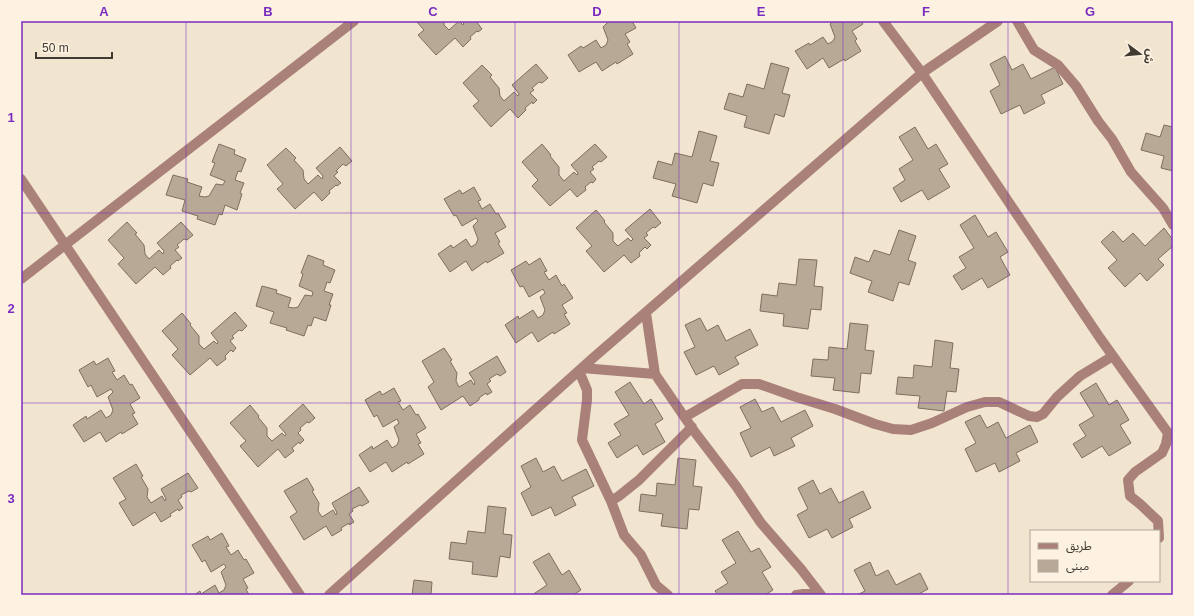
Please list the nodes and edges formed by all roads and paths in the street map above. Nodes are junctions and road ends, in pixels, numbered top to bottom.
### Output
1 (354, 21) edge
2 (883, 21) edge
3 (998, 21) edge
4 (1017, 21) edge
5 (922, 73) junction
6 (21, 179) edge
7 (1173, 225) edge
8 (66, 244) junction
9 (21, 279) edge
10 (646, 313) junction
11 (1113, 356) junction
12 (580, 370) junction
13 (655, 374) junction
14 (685, 417) junction
15 (692, 427) junction
16 (1170, 431) edge
17 (611, 501) junction
18 (1159, 530) edge
19 (1128, 582) edge
20 (820, 593) edge
21 (300, 595) edge
22 (329, 595) edge
23 (668, 595) edge
24 (796, 595) edge
25 (1112, 595) edge

1 - 8 street
2 - 5 street
3 - 5 street
4 - 7 street
5 - 10 street
5 - 11 street
6 - 8 street
8 - 9 street
8 - 21 street
10 - 12 street
10 - 13 street
11 - 14 street
11 - 16 street
12 - 13 street
12 - 17 street
12 - 22 street
13 - 14 street
14 - 15 street
15 - 17 street
15 - 20 street
16 - 18 street
17 - 23 street
19 - 25 street
20 - 24 street

